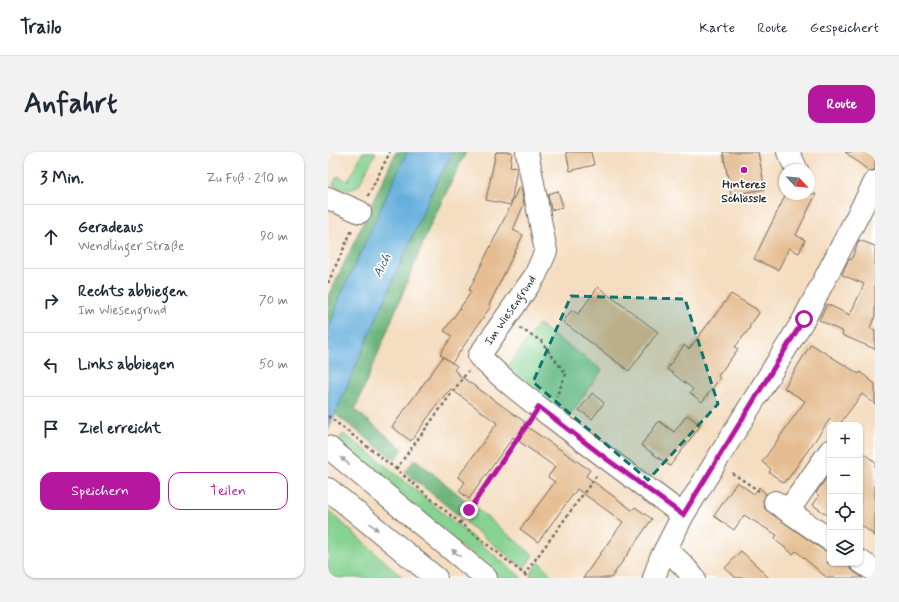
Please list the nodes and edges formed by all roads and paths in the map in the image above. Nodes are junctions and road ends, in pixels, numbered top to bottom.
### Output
1 (390, 152) edge
2 (527, 152) edge
3 (788, 152) edge
4 (794, 164) edge
5 (875, 182) edge
6 (328, 198) edge
7 (360, 212) junction
8 (328, 283) edge
9 (505, 318) junction
10 (479, 356) junction
11 (543, 410) junction
12 (328, 416) edge
13 (328, 447) edge
14 (827, 454) edge
15 (608, 460) junction
16 (714, 462) junction
17 (396, 469) junction
18 (328, 489) edge
19 (781, 506) junction
20 (683, 515) junction
21 (460, 523) junction
22 (827, 538) edge
23 (863, 562) edge
24 (660, 563) edge
25 (875, 571) edge
26 (524, 575) junction
27 (436, 578) edge
28 (486, 578) edge
29 (529, 578) edge
30 (646, 578) edge
31 (694, 578) edge

1 - 7 path
2 - 9 main road, Im Wiesengrund
3 - 4 main road
5 - 16 main road
6 - 7 main road
7 - 8 path
9 - 10 main road, Im Wiesengrund
9 - 11 path
10 - 11 main road, Im Wiesengrund
10 - 17 path
11 - 15 main road, Im Wiesengrund
11 - 21 path
12 - 17 path
28 -> 13 main road
14 - 19 main road
15 - 20 main road, Im Wiesengrund
15 - 26 path
16 - 19 path
16 - 20 main road
17 - 21 path
18 -> 27 main road
19 - 22 main road
20 - 24 main road
21 - 26 path
23 - 25 main road
24 - 30 main road
24 - 31 main road
26 - 29 path

